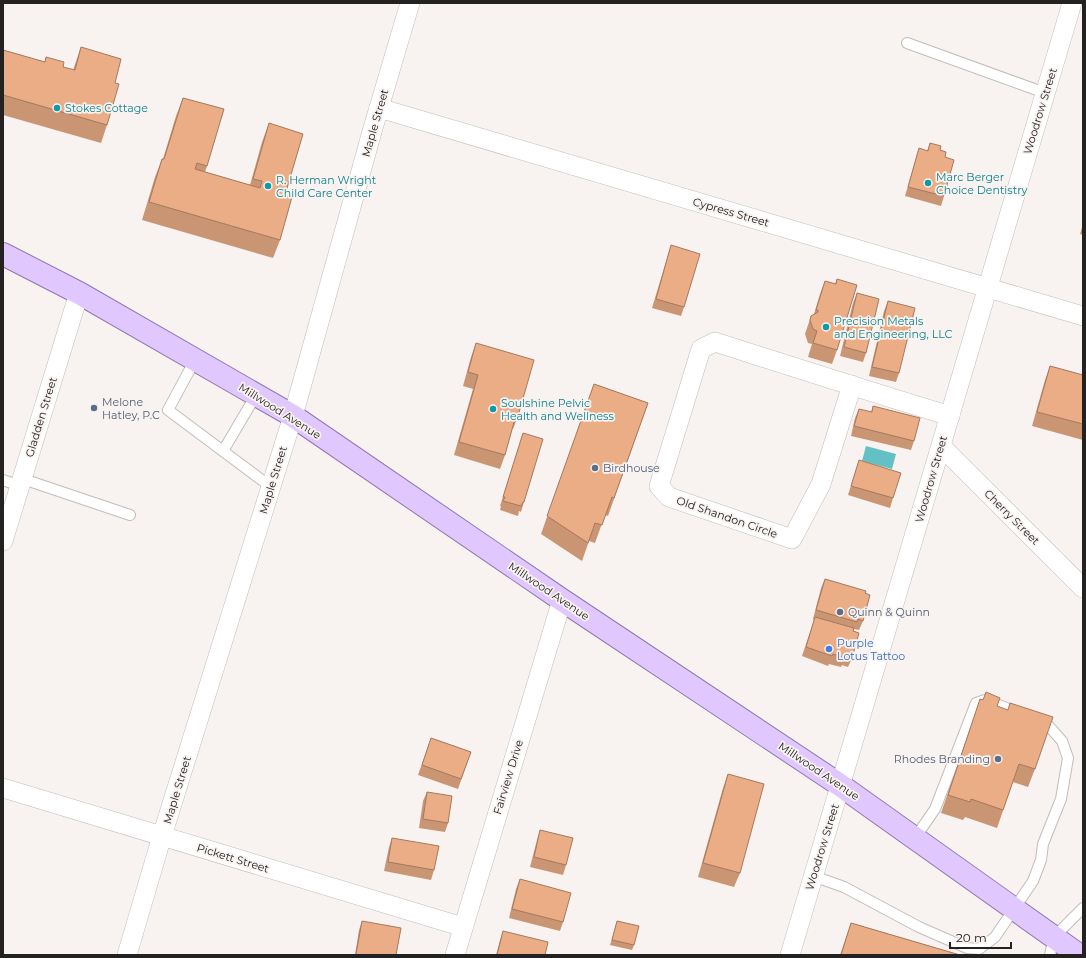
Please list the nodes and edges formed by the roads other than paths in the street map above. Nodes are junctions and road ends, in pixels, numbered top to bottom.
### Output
1 (410, 3) edge
2 (1072, 3) edge
3 (907, 43) dead end
4 (1045, 93) junction
5 (379, 108) junction
6 (3, 254) edge
7 (988, 288) junction
8 (79, 293) junction
9 (1083, 316) edge
10 (195, 360) junction
11 (852, 385) junction
12 (256, 395) junction
13 (293, 416) junction
14 (950, 416) junction
15 (941, 446) junction
16 (222, 452) junction
17 (15, 482) edge
18 (271, 487) junction
19 (130, 515) dead end
20 (4, 537) edge
21 (1083, 588) edge
22 (562, 600) junction
23 (840, 785) junction
24 (3, 788) edge
25 (162, 836) junction
26 (915, 838) junction
27 (813, 876) junction
28 (1083, 908) edge
29 (1014, 909) junction
30 (463, 927) junction
31 (1052, 946) edge
32 (127, 955) edge
33 (455, 955) edge
34 (790, 955) edge
35 (1079, 955) edge

1 - 5 street, Maple Street
2 - 4 street, Woodrow Street
3 - 4 lane
4 - 7 street, Woodrow Street
5 - 7 street, Cypress Street
5 - 13 street, Maple Street
6 - 8 main road, Millwood Avenue
7 - 9 street, Cypress Street
7 - 14 street, Woodrow Street
8 - 10 main road, Millwood Avenue
8 - 17 street, Gladden Street
10 - 12 main road, Millwood Avenue
10 - 16 lane
11 - 11 street, Old Shandon Circle
11 - 14 street, Old Shandon Circle
12 - 13 main road, Millwood Avenue
12 - 16 lane
13 - 18 street, Maple Street
13 - 22 main road, Millwood Avenue
14 - 15 street, Woodrow Street
15 - 21 street, Cherry Street
15 - 23 street, Woodrow Street
16 - 18 lane
17 - 19 lane
17 - 20 street, Gladden Street
18 - 25 street, Maple Street
22 - 23 main road, Millwood Avenue
22 - 30 street, Fairview Drive
23 - 26 main road, Millwood Avenue
23 - 27 street, Woodrow Street
24 - 25 street, Pickett Street
25 - 30 street, Pickett Street
25 - 32 street, Maple Street
26 - 29 main road, Millwood Avenue
26 - 29 lane
27 - 29 lane
27 - 34 street, Woodrow Street
28 - 31 lane
29 - 31 main road, Millwood Avenue
30 - 33 street, Fairview Drive
31 - 35 main road, Millwood Avenue

